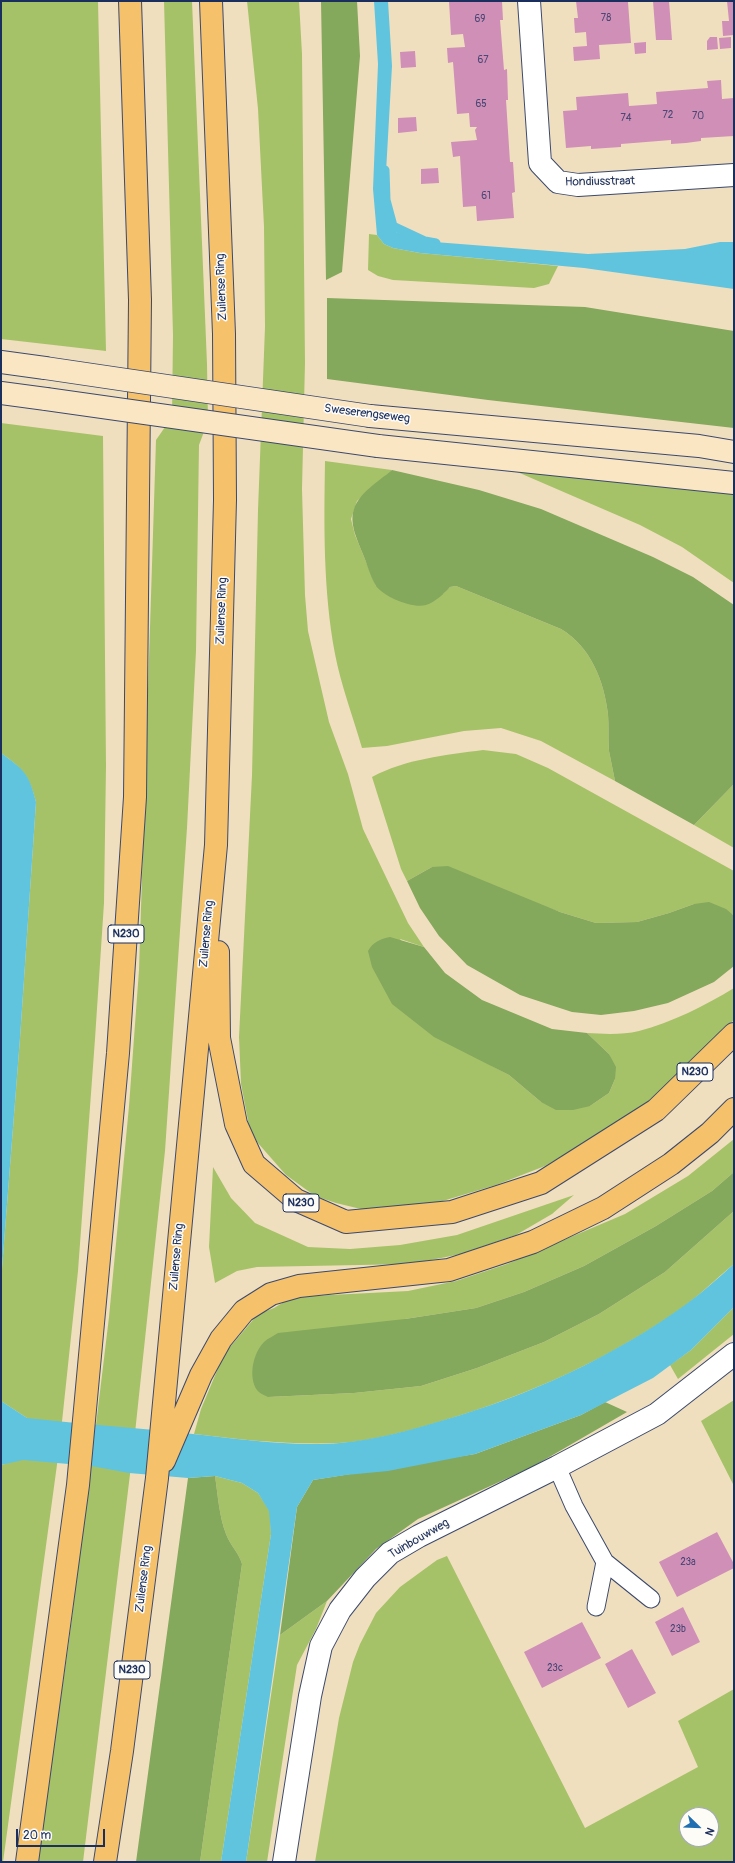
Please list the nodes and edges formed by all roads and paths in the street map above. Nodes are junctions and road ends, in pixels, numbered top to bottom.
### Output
1 (130, 1) edge
2 (211, 1) edge
3 (529, 1) edge
4 (734, 175) edge
5 (1, 362) edge
6 (1, 393) edge
7 (734, 452) edge
8 (734, 483) edge
9 (216, 845) junction
10 (734, 1034) edge
11 (734, 1109) edge
12 (734, 1354) edge
13 (557, 1467) junction
14 (156, 1478) junction
15 (605, 1562) junction
16 (651, 1599) dead end
17 (596, 1608) dead end
18 (27, 1862) edge
19 (105, 1862) edge
20 (284, 1862) edge

1 - 18 main road, N230
2 - 9 main road, Zuilense Ring / N230
3 - 4 street, Hondiusstraat
5 - 7 main road, Sweserengseweg, bridge
6 - 8 main road, bridge
9 - 10 main road, N230
9 - 14 main road, Zuilense Ring / N230
11 - 14 main road, N230
12 - 13 street, Tuinbouwweg
13 - 15 lane
13 - 20 street, Tuinbouwweg
14 - 19 main road, Zuilense Ring / N230
15 - 16 lane
15 - 17 lane

